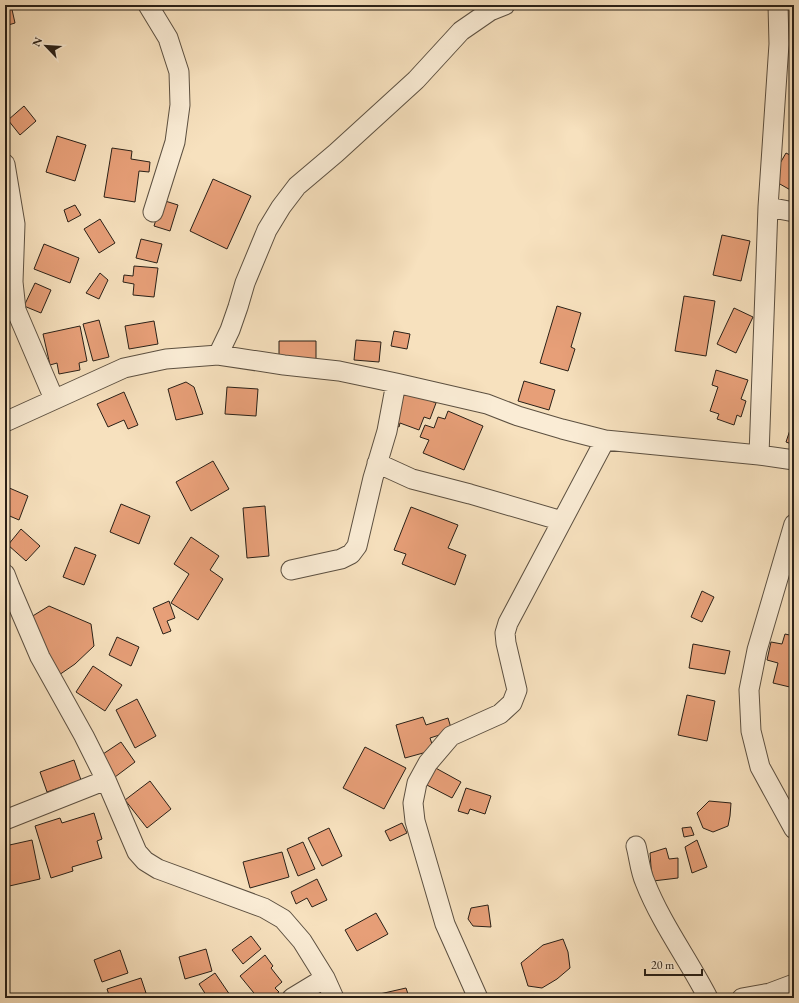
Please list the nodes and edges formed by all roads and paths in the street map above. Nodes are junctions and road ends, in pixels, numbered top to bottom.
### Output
1 (148, 5) edge
2 (505, 5) edge
3 (778, 5) edge
4 (787, 48) edge
5 (5, 164) edge
6 (768, 207) junction
7 (153, 212) dead end
8 (794, 212) edge
9 (10, 224) edge
10 (218, 355) junction
11 (396, 383) junction
12 (54, 400) junction
13 (5, 422) edge
14 (606, 440) junction
15 (759, 455) junction
16 (794, 460) edge
17 (377, 463) junction
18 (562, 521) junction
19 (794, 524) edge
20 (291, 570) dead end
21 (5, 574) edge
22 (106, 780) junction
23 (5, 820) edge
24 (794, 829) edge
25 (636, 846) dead end
26 (325, 978) junction
27 (794, 984) edge
28 (292, 998) edge
29 (334, 998) edge
30 (478, 998) edge
31 (708, 998) edge
32 (742, 998) edge

1 - 7 street
2 - 10 street
3 - 4 street
4 - 6 street
5 - 9 street
6 - 8 street
6 - 15 street
9 - 12 street
10 - 11 street
10 - 12 street
11 - 14 street
11 - 17 street
12 - 13 street
14 - 15 street
14 - 18 street
15 - 16 street
17 - 18 street
17 - 20 street
18 - 30 street
19 - 24 street
21 - 22 street
22 - 23 street
22 - 26 street
25 - 31 street
26 - 28 street
26 - 29 street
27 - 32 street

